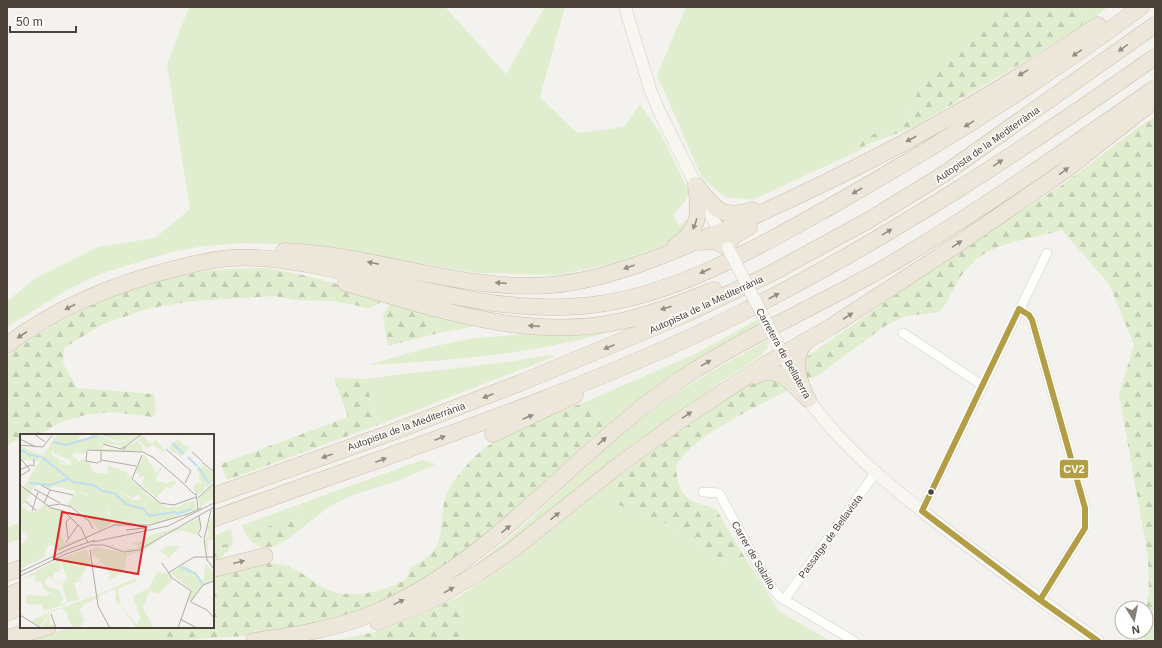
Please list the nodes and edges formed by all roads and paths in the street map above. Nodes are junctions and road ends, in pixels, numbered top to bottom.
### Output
1 (625, 7) edge
2 (1127, 7) edge
3 (1141, 7) edge
4 (1155, 25) edge
5 (1155, 57) edge
6 (1155, 88) edge
7 (1155, 100) edge
8 (848, 172) junction
9 (944, 174) junction
10 (696, 185) junction
11 (806, 192) junction
12 (719, 232) junction
13 (693, 243) junction
14 (728, 248) junction
15 (1047, 253) dead end
16 (657, 256) junction
17 (159, 273) junction
18 (96, 294) junction
19 (1019, 309) junction
20 (903, 333) dead end
21 (811, 338) junction
22 (7, 346) edge
23 (779, 348) junction
24 (655, 352) junction
25 (982, 385) junction
26 (716, 396) junction
27 (806, 396) junction
28 (493, 434) dead end
29 (359, 468) junction
30 (876, 472) junction
31 (703, 492) dead end
32 (214, 496) edge
33 (922, 511) junction
34 (214, 519) edge
35 (214, 529) edge
36 (265, 556) dead end
37 (20, 568) edge
38 (214, 569) edge
39 (7, 574) edge
40 (20, 590) edge
41 (7, 596) edge
42 (784, 600) junction
43 (1040, 600) junction
44 (20, 606) edge
45 (7, 613) edge
46 (44, 628) edge
47 (7, 638) edge
48 (254, 641) edge
49 (265, 641) edge
50 (854, 641) edge
51 (1098, 641) edge

1 - 10 street, Carretera de Bellaterra
2 -> 8 highway
3 -> 17 highway
4 -> 9 highway, Autopista de la Mediterrània
24 -> 5 highway, Autopista de la Mediterrània
48 -> 6 highway
21 -> 7 highway
8 - 11 highway
8 - 14 highway
9 -> 17 highway
9 -> 32 highway, Autopista de la Mediterrània
10 - 11 highway
10 - 12 street, Carretera de Bellaterra
10 -> 16 highway
11 - 12 highway
12 - 13 highway
12 - 14 street, Carretera de Bellaterra
13 - 14 highway
13 - 16 highway
14 - 23 street, Carretera de Bellaterra, bridge
15 - 19 street
16 -> 18 highway
17 - 18 highway
18 -> 22 highway
19 - 25 street
19 - 43 street
20 - 25 street
21 - 23 highway
21 - 27 highway
23 - 26 highway
23 - 27 street, Carretera de Bellaterra
28 -> 24 highway
29 -> 24 highway, Autopista de la Mediterrània
25 - 33 street
26 - 27 highway
49 -> 26 highway
27 - 30 street, Carretera de Bellaterra
29 - 34 highway, Autopista de la Mediterrània
29 - 35 highway
30 - 33 street, Carretera de Bellaterra
30 - 42 street, Passatge de Bellavista
31 - 42 street, Carrer de Salzillo
33 - 43 street, Carretera de Bellaterra
38 -> 36 highway
37 - 39 highway
40 - 41 highway
42 - 50 street, Carrer de Salzillo
43 - 51 street, Carretera de Bellaterra
44 - 45 highway
46 - 47 highway

